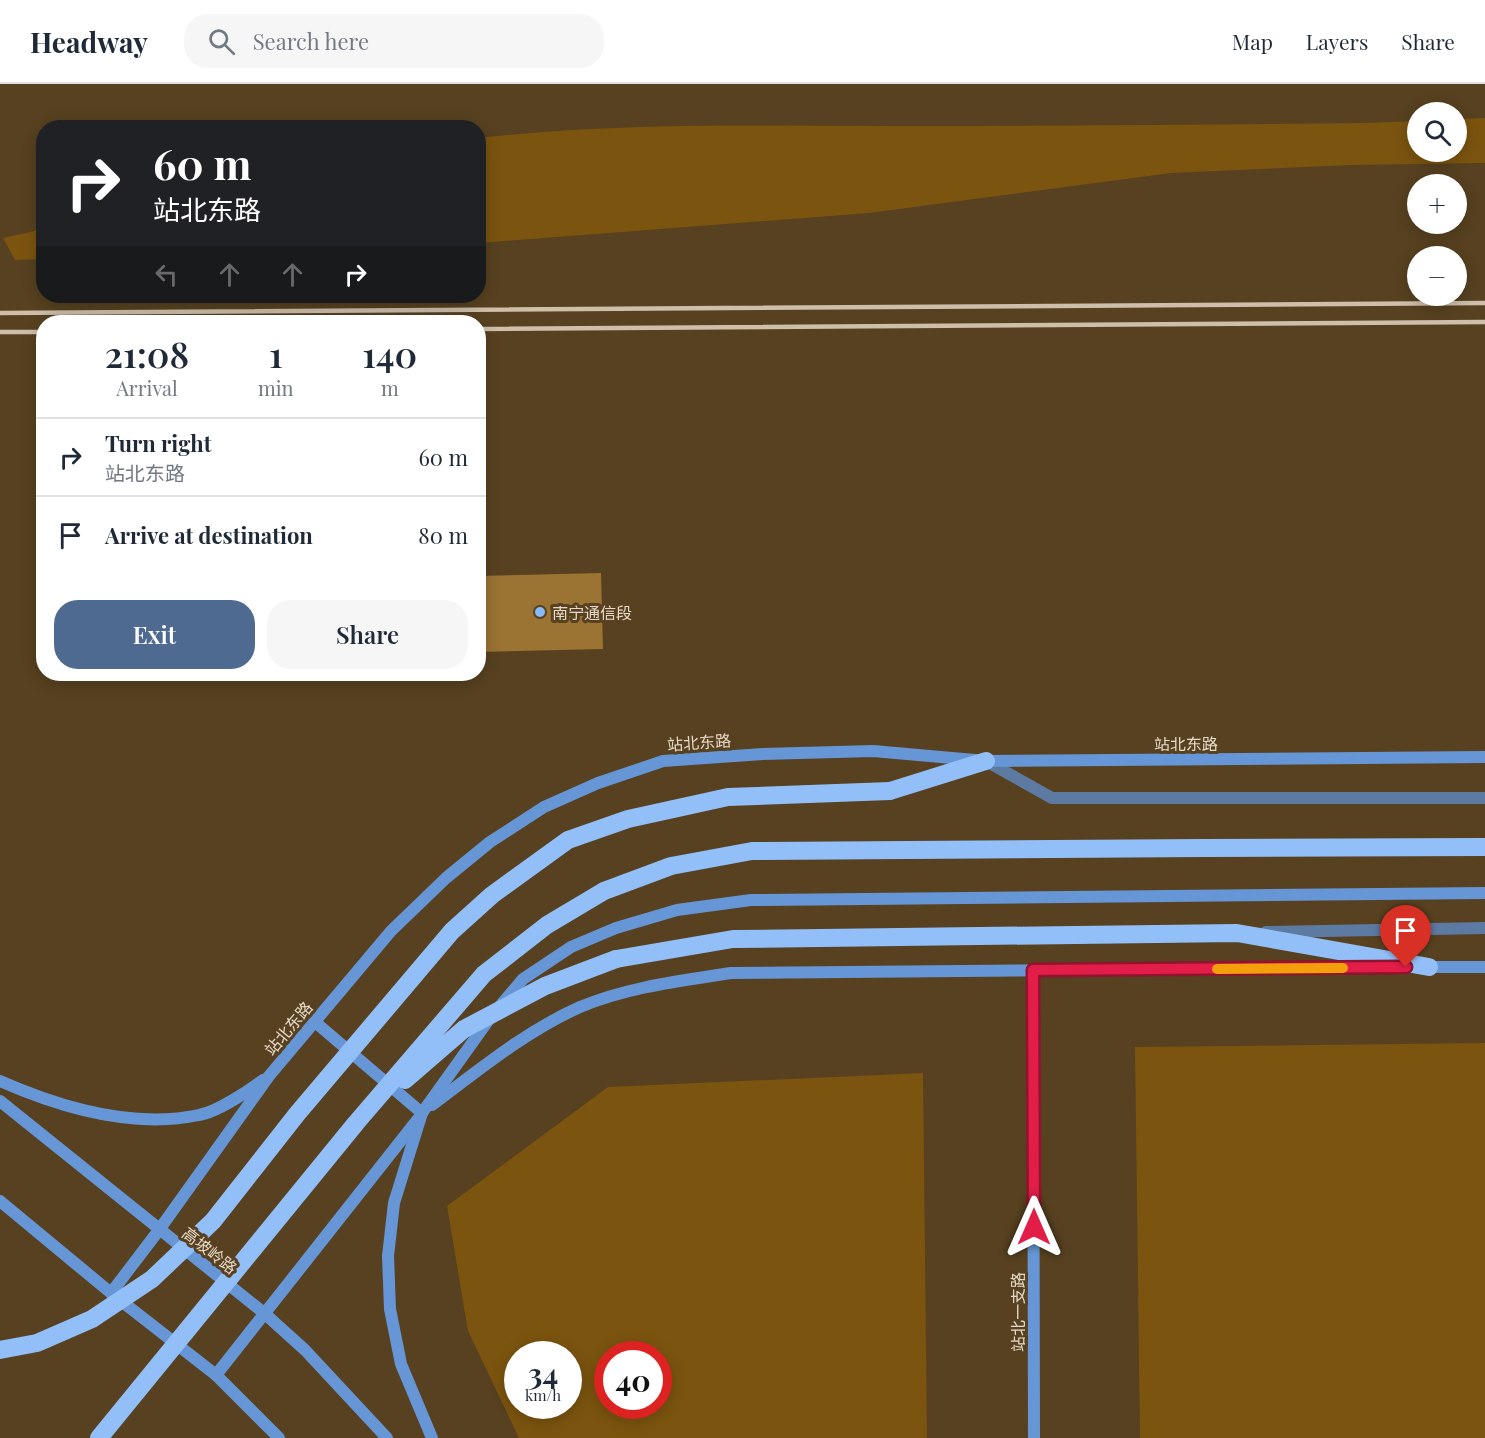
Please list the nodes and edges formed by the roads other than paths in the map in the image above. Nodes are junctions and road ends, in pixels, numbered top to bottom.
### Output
1 (1485, 758) edge
2 (986, 761) junction
3 (1485, 798) edge
4 (1485, 847) edge
5 (1485, 893) edge
6 (1485, 928) edge
7 (1237, 933) junction
8 (1429, 967) junction
9 (1485, 967) edge
10 (1033, 970) junction
11 (315, 1022) junction
12 (269, 1076) junction
13 (0, 1081) edge
14 (0, 1101) edge
15 (422, 1113) junction
16 (356, 1123) junction
17 (0, 1201) edge
18 (159, 1230) junction
19 (111, 1293) junction
20 (264, 1313) junction
21 (0, 1350) edge
22 (216, 1375) junction
23 (99, 1438) edge
24 (279, 1438) edge
25 (387, 1438) edge
26 (432, 1438) edge
27 (1034, 1438) edge

1 - 2 street, 站北东路
2 - 3 lane
2 - 11 street, 站北东路
2 - 21 highway, bridge
4 - 16 highway, bridge
5 - 15 street
6 - 7 lane
7 - 8 highway
7 - 16 highway, bridge
8 - 9 street
8 - 10 street
10 - 15 street
10 - 27 street, 站北一支路
11 - 12 street, 站北东路
11 - 15 street
12 - 13 street
12 - 18 street, 站北东路
14 - 18 street, 高坡岭路
15 - 20 street
15 - 26 street
16 - 23 highway, bridge
17 - 19 street
18 - 19 street, 站北东路
18 - 20 street, 高坡岭路
19 - 22 street
20 - 22 street
20 - 25 street, 高坡岭路
22 - 24 street

